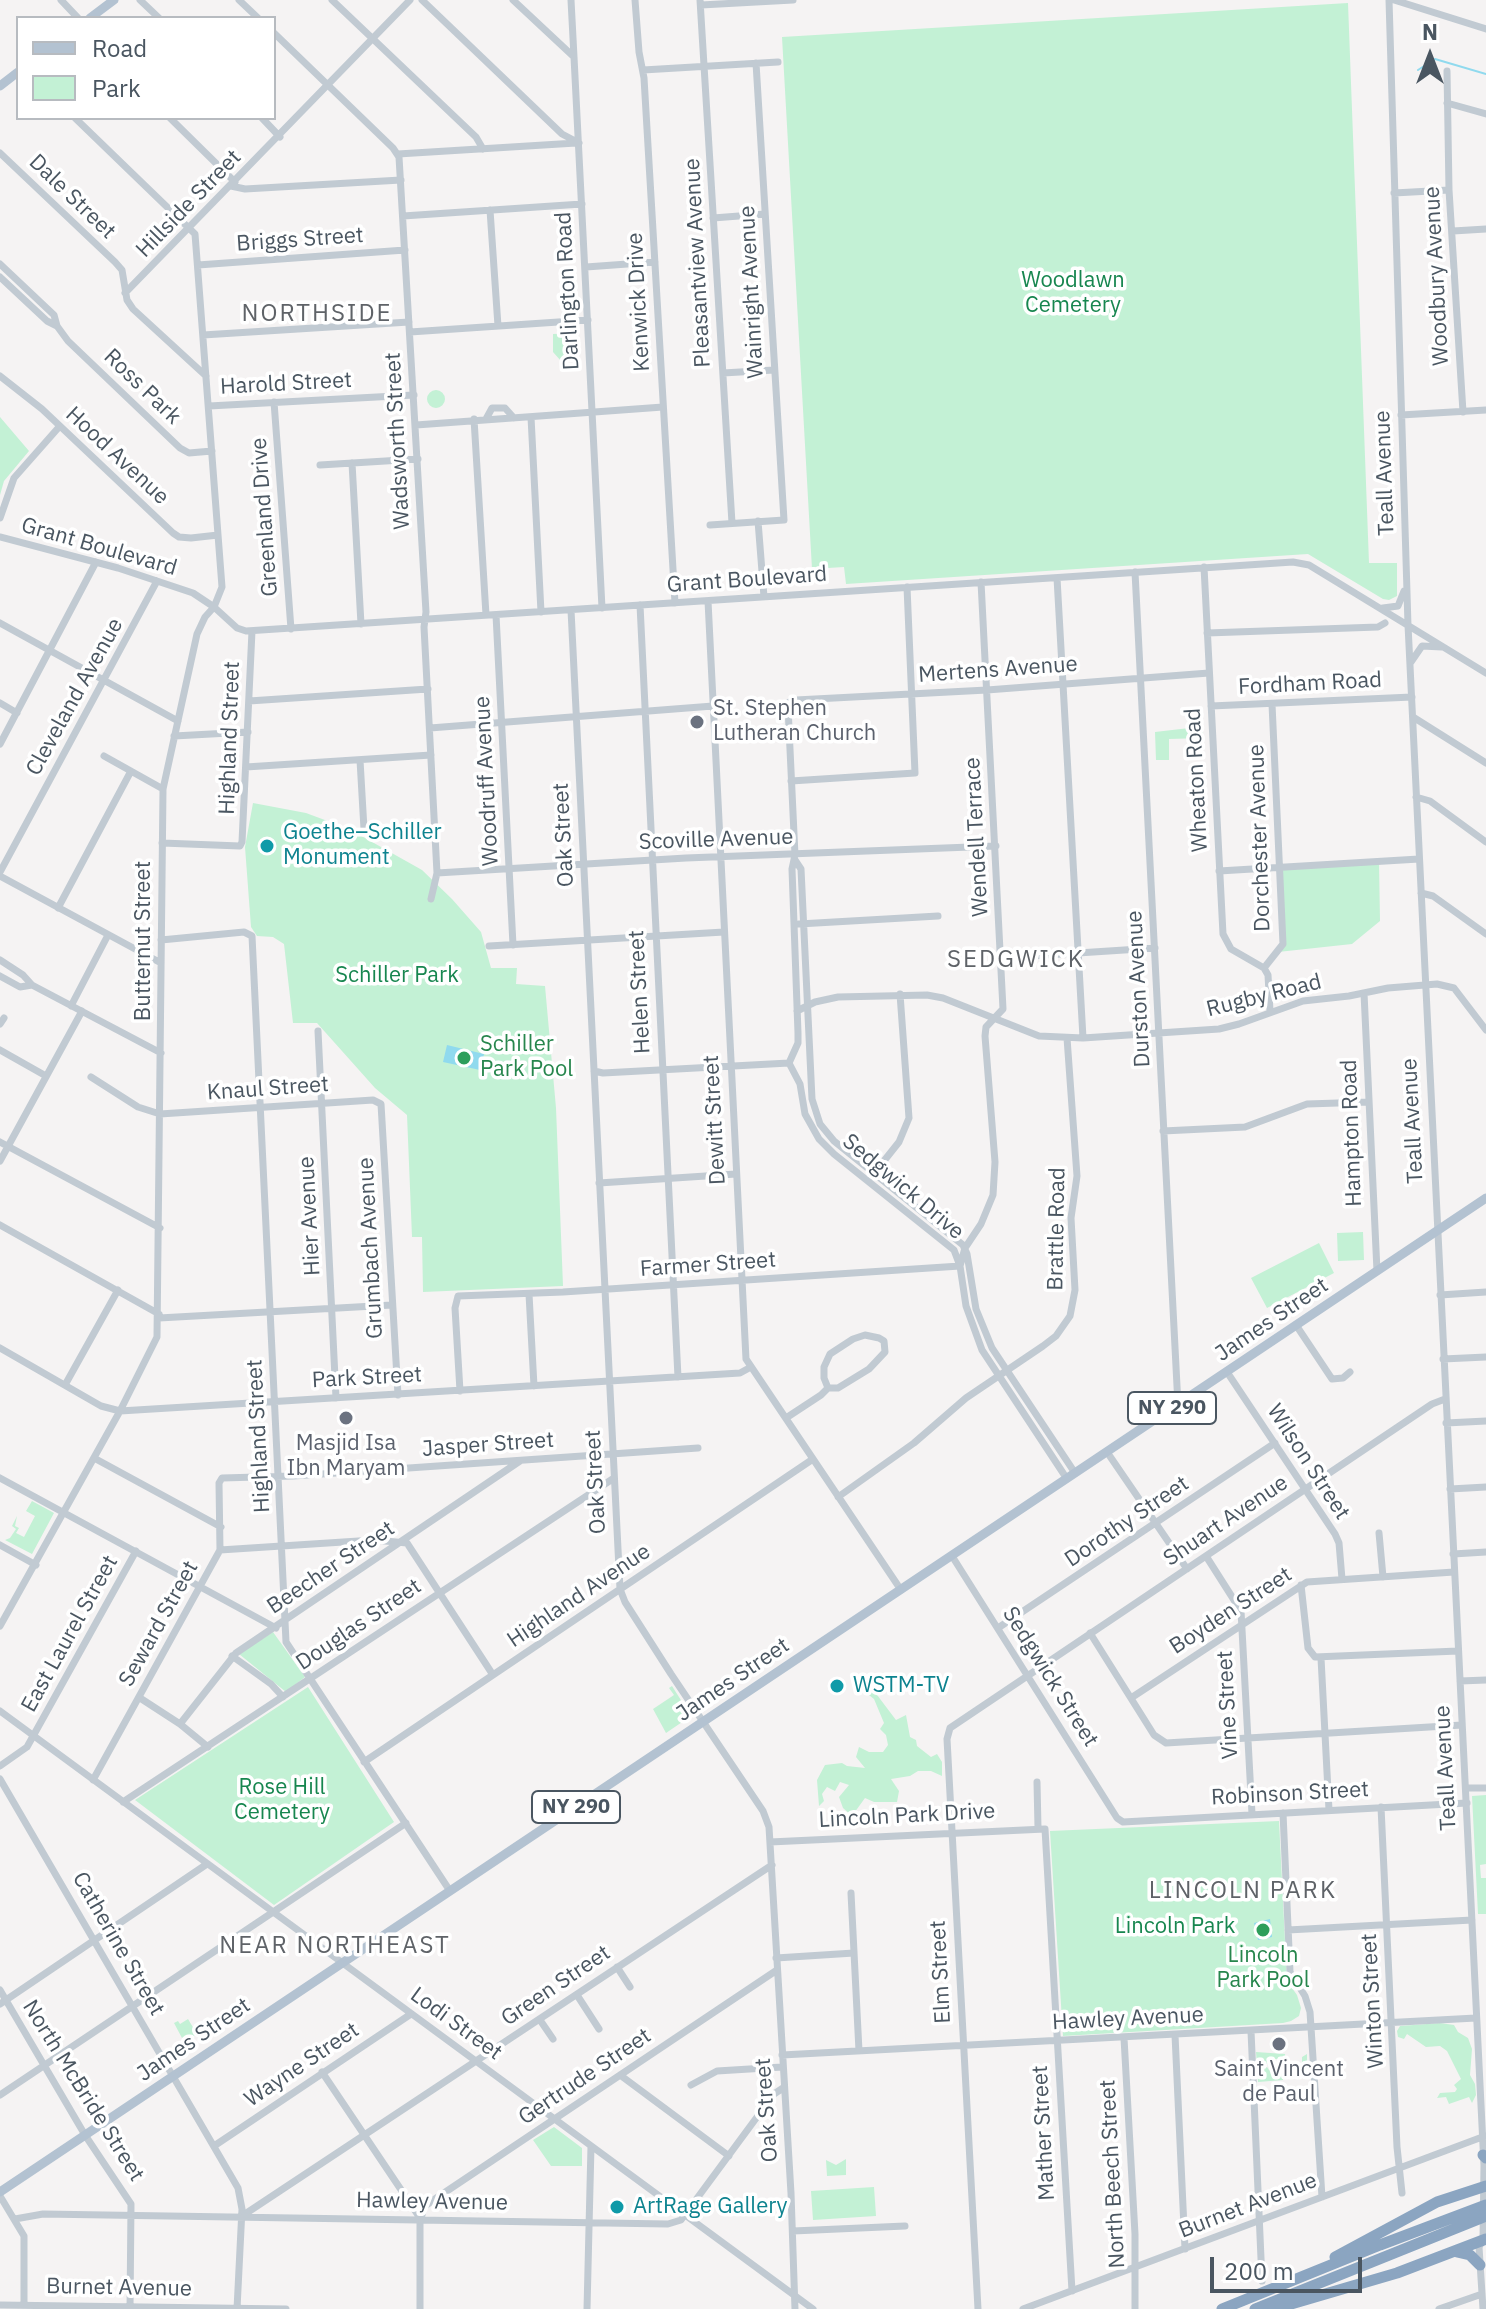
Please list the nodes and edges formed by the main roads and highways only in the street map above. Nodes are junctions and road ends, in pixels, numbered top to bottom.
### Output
1 (114, 0) edge
2 (93, 16) edge
3 (16, 74) edge
4 (0, 86) edge
5 (1486, 1198) edge
6 (1485, 2186) edge
7 (0, 2194) edge
8 (1486, 2205) edge
9 (1486, 2216) edge
10 (1466, 2217) junction
11 (1485, 2241) edge
12 (1456, 2252) junction
13 (1480, 2265) road end
14 (1296, 2279) junction
15 (1222, 2309) edge
16 (1255, 2309) edge
17 (1274, 2309) edge

1 - 2 main road
3 - 4 main road
5 - 7 main road, James Street / NY 290
6 - 14 highway
8 - 10 highway
9 - 10 highway
10 - 14 highway
10 - 16 highway
11 - 12 highway
12 - 13 highway
12 - 17 highway
14 - 15 highway

